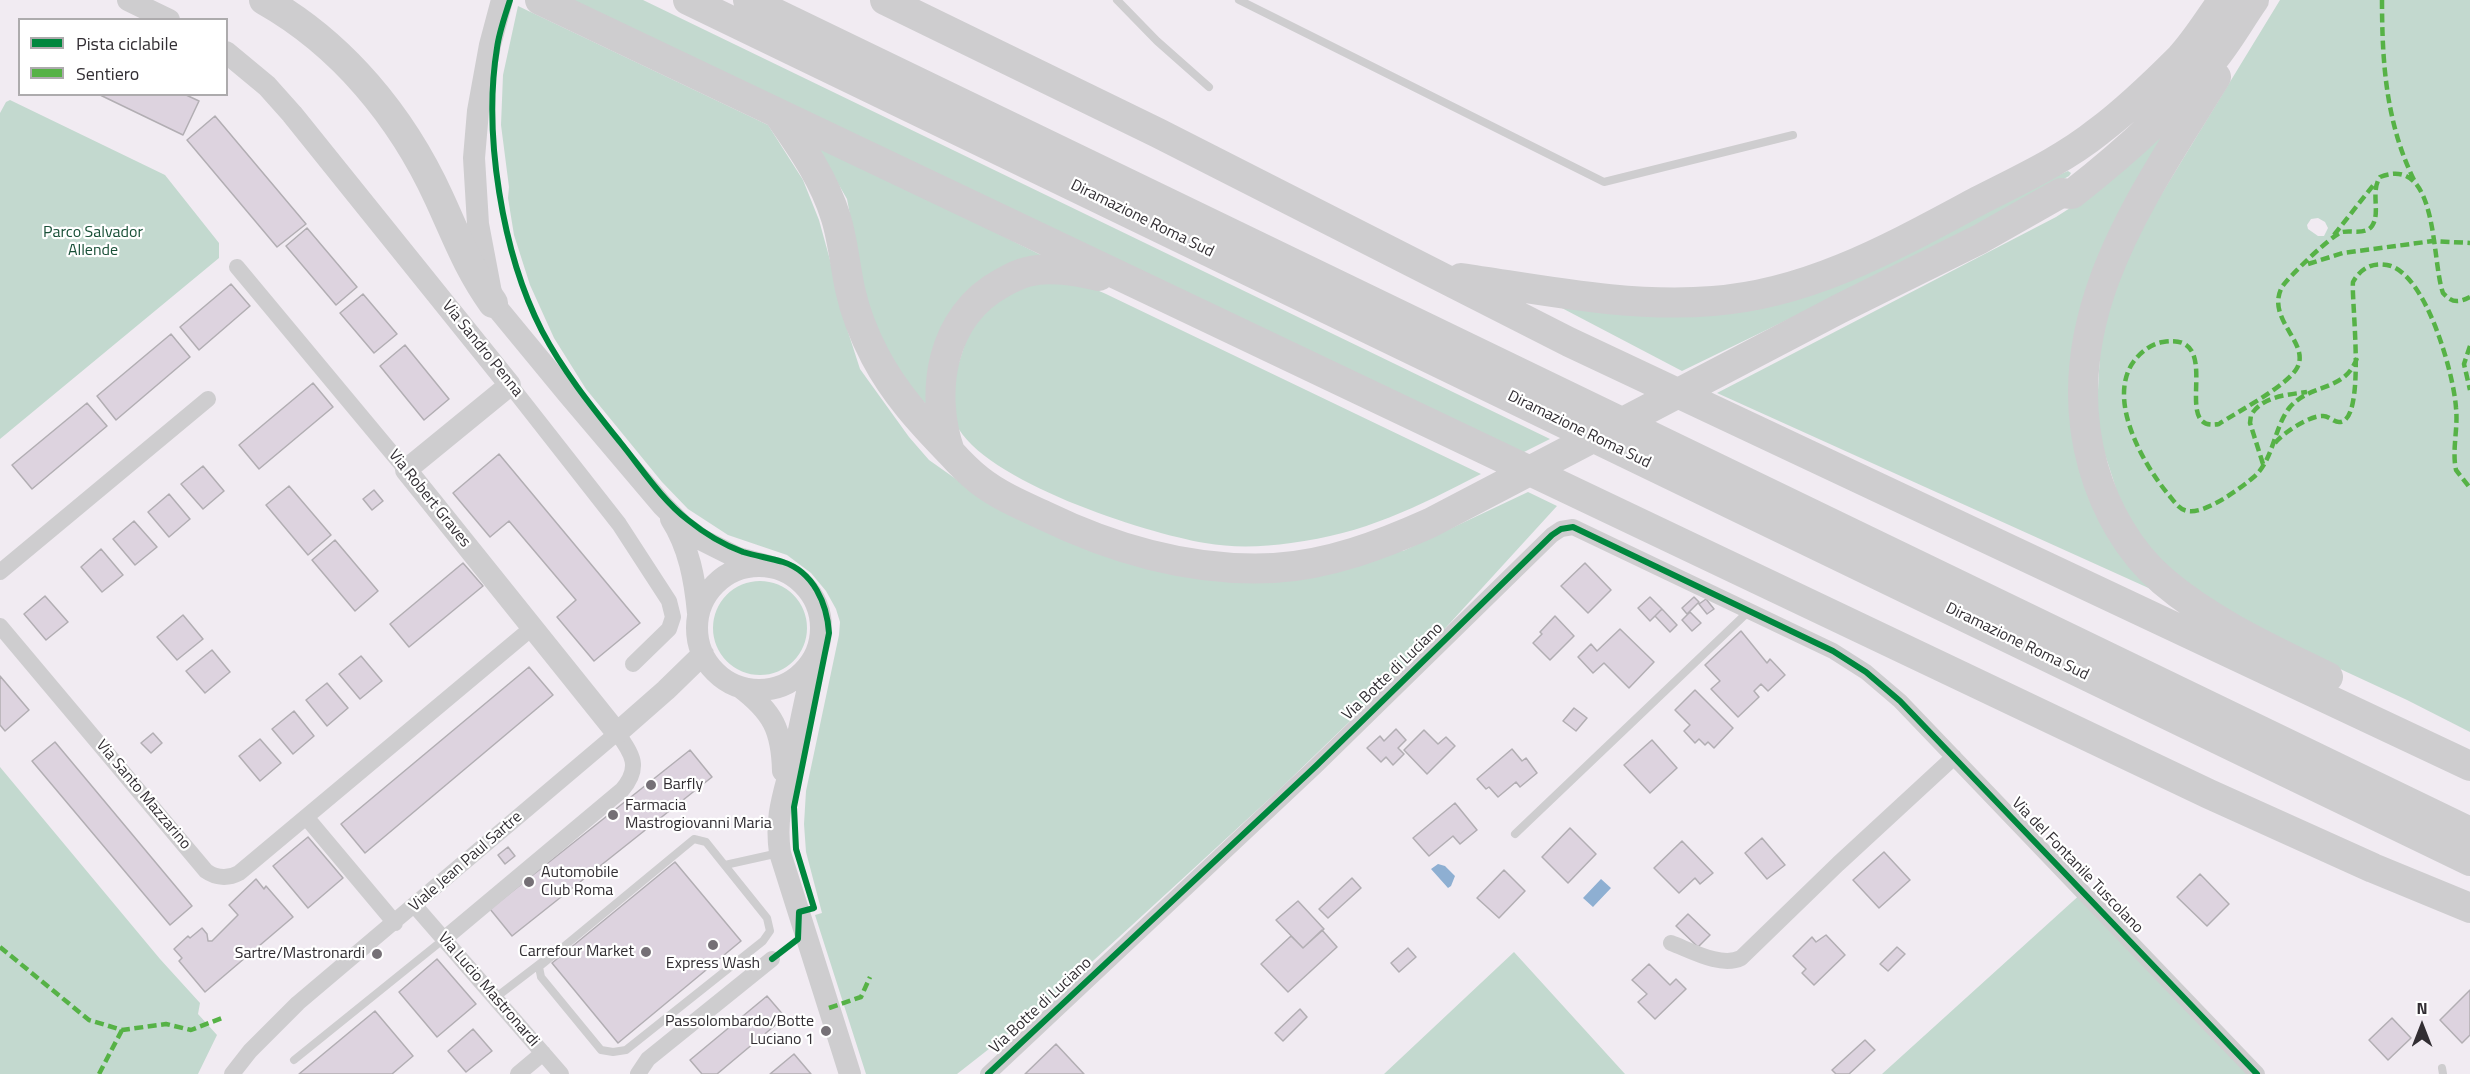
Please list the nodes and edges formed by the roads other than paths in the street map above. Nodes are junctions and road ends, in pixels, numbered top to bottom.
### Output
1 (128, 0) edge
2 (264, 0) edge
3 (502, 0) edge
4 (540, 0) edge
5 (688, 0) edge
6 (748, 0) edge
7 (885, 0) edge
8 (1117, 0) edge
9 (1239, 0) edge
10 (2223, 0) edge
11 (2236, 0) edge
12 (2254, 0) edge
13 (2262, 0) edge
14 (165, 18) edge
15 (228, 54) edge
16 (1209, 87) dead end
17 (777, 113) junction
18 (1793, 135) dead end
19 (2061, 193) junction
20 (237, 267) dead end
21 (1437, 274) junction
22 (1154, 292) junction
23 (493, 303) junction
24 (510, 384) junction
25 (208, 399) dead end
26 (950, 452) junction
27 (406, 470) junction
28 (662, 505) junction
29 (768, 566) junction
30 (0, 572) edge
31 (1750, 611) junction
32 (698, 614) junction
33 (0, 626) edge
34 (533, 627) junction
35 (703, 654) junction
36 (816, 654) junction
37 (633, 664) dead end
38 (1875, 679) joint
39 (739, 686) junction
40 (617, 733) junction
41 (2470, 748) edge
42 (1954, 757) junction
43 (2470, 766) edge
44 (780, 805) junction
45 (306, 817) junction
46 (2470, 832) edge
47 (1515, 834) dead end
48 (780, 853) junction
49 (2470, 861) edge
50 (725, 865) junction
51 (415, 906) junction
52 (2470, 908) edge
53 (395, 923) junction
54 (444, 939) junction
55 (1671, 943) dead end
56 (772, 959) dead end
57 (542, 962) junction
58 (495, 998) junction
59 (543, 1053) junction
60 (294, 1060) dead end
61 (990, 1073) edge
62 (232, 1074) edge
63 (518, 1074) edge
64 (561, 1074) edge
65 (638, 1074) edge
66 (850, 1074) edge
67 (2257, 1074) edge

1 - 14 street
2 - 23 highway
3 - 23 street
4 - 17 highway
5 - 49 highway, Diramazione Roma Sud
6 - 46 highway, Diramazione Roma Sud
7 - 21 highway
8 - 16 lane
9 - 18 lane
10 - 21 highway
11 - 19 highway
12 - 19 highway
13 - 41 highway
15 - 24 street, Via Sandro Penna
17 - 22 highway
17 - 26 highway
19 - 26 highway
20 - 27 street, Via Robert Graves
21 - 43 highway
22 - 26 highway
22 - 52 highway
23 - 28 street
24 - 27 street
24 - 37 street, Via Sandro Penna
25 - 30 street
27 - 34 street, Via Robert Graves
28 - 29 street
28 - 32 street
29 - 32 street
29 - 36 street
31 - 38 street, Via Botte di Luciano
31 - 47 lane
31 - 61 street, Via Botte di Luciano
32 - 35 street
33 - 45 street, Via Santo Mazzarino
34 - 40 street, Via Robert Graves
34 - 45 street, Via Santo Mazzarino
35 - 39 street
35 - 40 street, Viale Jean Paul Sartre
36 - 39 street
36 - 44 street
38 - 42 street, Via del Fontanile Tuscolano
39 - 44 street
40 - 51 street, Viale Jean Paul Sartre
40 - 54 street
42 - 55 street
42 - 67 street, Via del Fontanile Tuscolano
44 - 48 street
45 - 53 street
48 - 50 lane
48 - 66 street
50 - 57 lane
50 - 57 lane
51 - 53 street, Viale Jean Paul Sartre
51 - 54 street, Via Lucio Mastronardi
53 - 62 street, Viale Jean Paul Sartre
54 - 58 street, Via Lucio Mastronardi
54 - 60 lane
56 - 65 street
57 - 58 lane
58 - 59 street, Via Lucio Mastronardi
59 - 63 street
59 - 64 street, Via Lucio Mastronardi

